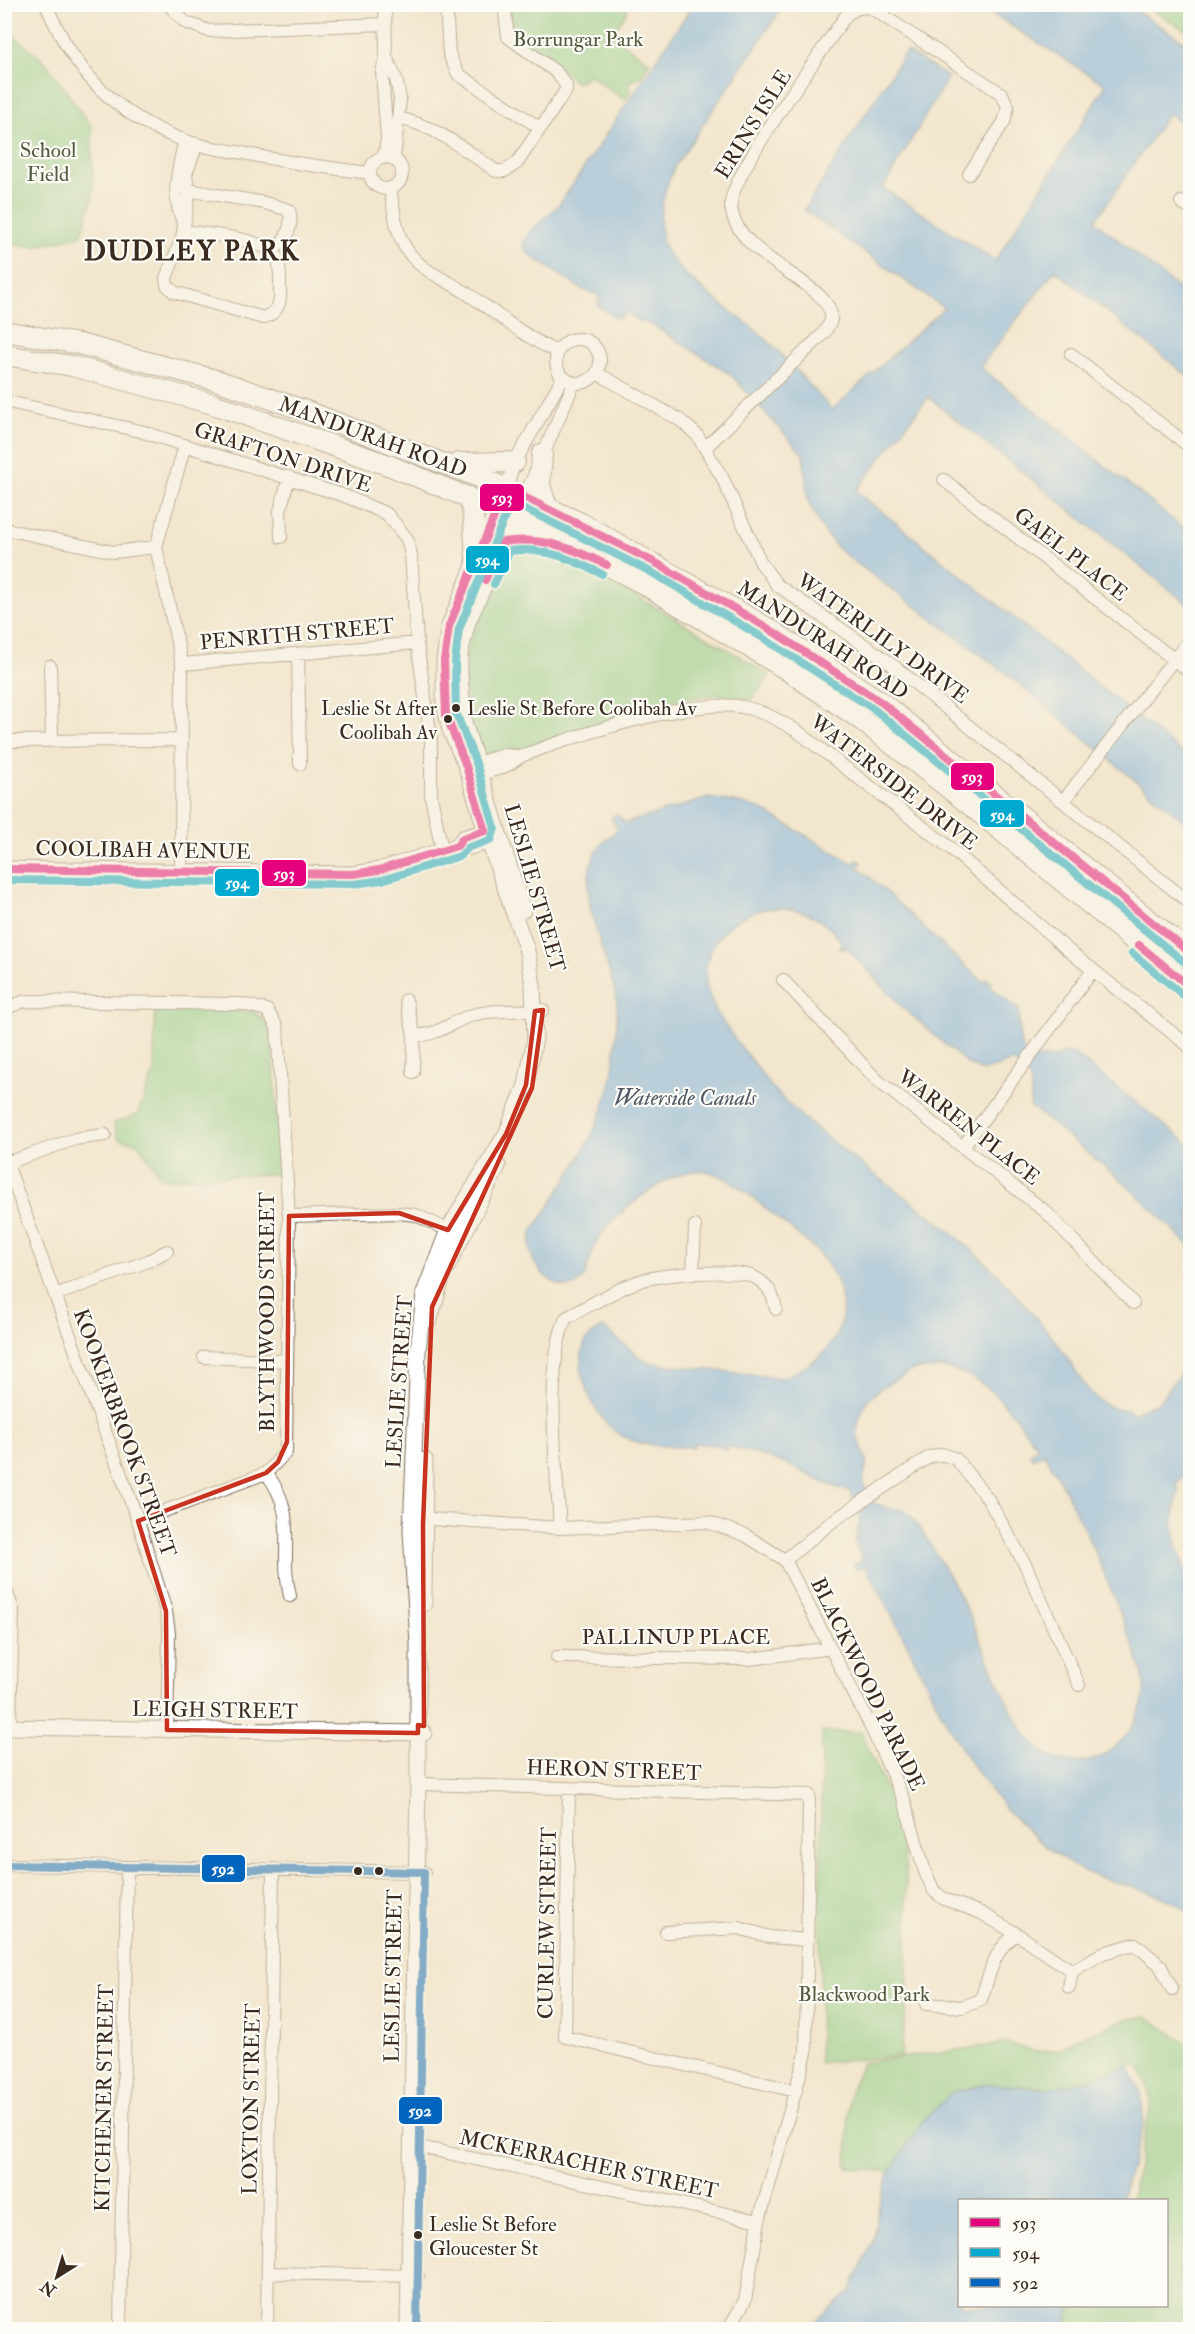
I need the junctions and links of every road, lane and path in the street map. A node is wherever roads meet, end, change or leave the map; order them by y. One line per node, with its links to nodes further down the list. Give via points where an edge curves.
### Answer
1 (46, 4): 10 (street, via 64,45 96,87 152,127)
2 (168, 4): 6 (street, via 185,22 209,31)
3 (385, 4): 6 (street)
4 (446, 4): 9 (street, via 449,54 458,74)
5 (504, 4): 9 (street, via 508,37 556,72 566,85)
6 (385, 24): 7 (street)
7 (386, 56): 8 (street, via 400,99); 11 (street, via 382,72)
8 (398, 118): 9 (street, via 439,131 496,171 505,171 518,163); 11 (street)
9 (540, 128)
10 (191, 142): 12 (street, via 290,163); 15 (street); 16 (street, via 175,192)
11 (389, 159): 12 (street, via 372,165); 14 (street, via 401,168 401,177)
12 (370, 173): 14 (street, via 377,186)
13 (969, 174): 26 (street, ERINS ISLE, via 1004,122 1008,107 1002,94 878,11 858,8 847,15 750,159 735,184 731,204 736,227 751,245 814,291 828,307 831,321 824,333)
14 (390, 189): 19 (street, via 404,246 416,262 537,343)
15 (188, 190): 16 (street); 17 (street, via 289,210 290,225 285,239)
16 (184, 227): 17 (street); 17 (street, via 167,285 174,292 262,318 271,315 281,302 279,266)
17 (272, 250)
18 (4, 332): 30 (highway, MANDURAH ROAD, via 79,344 219,381)
19 (557, 352): 22 (street, via 570,339 589,341 600,355); 23 (street, via 558,370)
20 (1071, 354): 27 (street)
21 (4, 355): 34 (highway, MANDURAH ROAD, via 72,366 213,404)
22 (597, 373): 23 (street, via 590,380); 26 (street, WATERLILY DRIVE, via 680,420)
23 (568, 380): 28 (street); 29 (street)
24 (4, 401): 25 (street, GRAFTON DRIVE)
25 (185, 445): 31 (street, GRAFTON DRIVE); 41 (street)
26 (706, 447): 55 (street, WATERLILY DRIVE, via 761,563 777,585 886,660)
27 (1191, 447)
28 (543, 454): 33 (street); 35 (highway, via 540,485)
29 (515, 462): 30 (highway); 33 (street)
30 (444, 463): 33 (highway, MANDURAH ROAD)
31 (289, 477): 38 (street, via 280,510); 44 (street, GRAFTON DRIVE, via 372,506 387,514 407,539)
32 (944, 480): 46 (street, GAEL PLACE)
33 (515, 492): 35 (highway, MANDURAH ROAD); 36 (street, LESLIE STREET)
34 (468, 497): 36 (highway, MANDURAH ROAD); 42 (highway)
35 (547, 507): 61 (highway, MANDURAH ROAD, via 746,615 881,702)
36 (506, 514): 39 (street, LESLIE STREET); 40 (highway, MANDURAH ROAD); 42 (street, LESLIE STREET)
37 (4, 529): 41 (street, via 114,552)
38 (281, 537)
39 (503, 542): 40 (highway, via 532,539); 54 (street, LESLIE STREET, via 470,615 460,654 460,692)
40 (570, 546): 64 (highway, MANDURAH ROAD, via 713,623 860,719)
41 (156, 547): 47 (street)
42 (476, 559): 54 (street, LESLIE STREET, via 449,626 444,661 445,709 450,730)
43 (1191, 639): 46 (street)
44 (417, 643): 45 (street, PENRITH STREET); 57 (street, GRAFTON DRIVE, via 430,738 431,796)
45 (298, 654): 47 (street, PENRITH STREET); 53 (street)
46 (1174, 659): 49 (street, GAEL PLACE); 55 (street)
47 (182, 664): 50 (street)
48 (50, 666): 52 (street)
49 (1191, 672)
50 (181, 740): 52 (street); 59 (street)
51 (4, 741): 52 (street)
52 (52, 741)
53 (300, 764)
54 (474, 770): 56 (street, LESLIE STREET); 62 (street, WATERSIDE DRIVE, via 504,755 521,756 686,709 742,707 774,717 949,847)
55 (1064, 800): 60 (street, WATERLILY DRIVE)
56 (493, 835): 57 (street, COOLIBAH AVENUE, via 463,838); 67 (street, LESLIE STREET, via 527,951)
57 (449, 848): 59 (street, COOLIBAH AVENUE, via 353,874)
58 (4, 869): 59 (street, COOLIBAH AVENUE)
59 (181, 871)
60 (1191, 903)
61 (1191, 953)
62 (1093, 970): 69 (street, WATERSIDE DRIVE); 72 (street)
63 (783, 980): 72 (street, WARREN PLACE, via 878,1080)
64 (1191, 987)
65 (406, 1000): 68 (street)
66 (4, 1009): 74 (street, BLYTHWOOD STREET, via 25,1001 242,1004 267,1010 280,1038)
67 (539, 1011): 68 (street, via 468,1016 438,1032); 76 (street, LESLIE STREET, via 526,1085 506,1134)
68 (414, 1035): 70 (street)
69 (1191, 1047)
70 (413, 1072)
71 (105, 1135): 73 (street, via 75,1139)
72 (963, 1147): 80 (street, WARREN PLACE, via 1046,1212)
73 (6, 1160): 79 (street, KOOKERBROOK STREET)
74 (289, 1216): 76 (street, via 399,1212 416,1215); 83 (street, BLYTHWOOD STREET)
75 (695, 1226): 78 (street)
76 (455, 1233): 86 (street, LESLIE STREET, via 424,1293 418,1352)
77 (167, 1251): 79 (street)
78 (693, 1274): 81 (street, via 750,1276 769,1288); 87 (street, via 637,1282 566,1318 557,1348 554,1419)
79 (55, 1295): 85 (street, KOOKERBROOK STREET)
80 (1133, 1303)
81 (776, 1309)
82 (204, 1357): 83 (street)
83 (287, 1361): 84 (street, BLYTHWOOD STREET, via 286,1452)
84 (266, 1473): 85 (street, BLYTHWOOD STREET); 90 (street, via 280,1490 286,1511 285,1574)
85 (138, 1521): 95 (street, KOOKERBROOK STREET, via 166,1611)
86 (418, 1521): 87 (street, BLACKWOOD PARADE); 96 (street, LESLIE STREET)
87 (560, 1528): 88 (street, BLACKWOOD PARADE, via 707,1522 745,1534)
88 (785, 1560): 91 (street, BLACKWOOD PARADE); 93 (street, via 833,1521 929,1457 942,1454 956,1459 988,1499 1026,1566)
89 (4, 1586): 94 (street, via 13,1609)
90 (290, 1596)
91 (831, 1648): 92 (street, PALLINUP PLACE, via 751,1659); 104 (street, BLACKWOOD PARADE, via 904,1800 934,1891)
92 (557, 1657)
93 (1079, 1685)
94 (8, 1722): 95 (street, LEIGH STREET)
95 (168, 1725): 96 (street, LEIGH STREET)
96 (421, 1729): 97 (street, LESLIE STREET)
97 (422, 1784): 98 (street, HERON STREET); 102 (street, LESLIE STREET)
98 (568, 1788): 105 (street, HERON STREET, via 808,1794); 110 (street, CURLEW STREET, via 564,2037)
99 (4, 1865): 100 (street)
100 (128, 1866): 101 (street); 115 (street, KITCHENER STREET)
101 (273, 1869): 102 (street); 113 (street, LOXTON STREET)
102 (420, 1872): 111 (street, LESLIE STREET)
103 (666, 1932): 105 (street, via 739,1928 770,1937)
104 (1017, 1934): 106 (street, BLACKWOOD PARADE); 109 (street, via 1005,1941 995,1955 981,2000 962,2007)
105 (806, 1940): 110 (street, via 806,2053)
106 (1072, 1971): 107 (street); 108 (street, via 1103,1953 1135,1944 1160,1965)
107 (1069, 1987)
108 (1172, 1989)
109 (926, 2004)
110 (796, 2091): 112 (street)
111 (415, 2145): 112 (street, MCKERRACHER STREET); 114 (street, LESLIE STREET)
112 (759, 2221): 119 (street, via 745,2300)
113 (268, 2273): 114 (street); 116 (street, LOXTON STREET)
114 (414, 2276): 117 (street, LESLIE STREET); 118 (street, LESLIE STREET)
115 (120, 2330)
116 (267, 2330)
117 (408, 2330)
118 (417, 2330)
119 (728, 2330)

